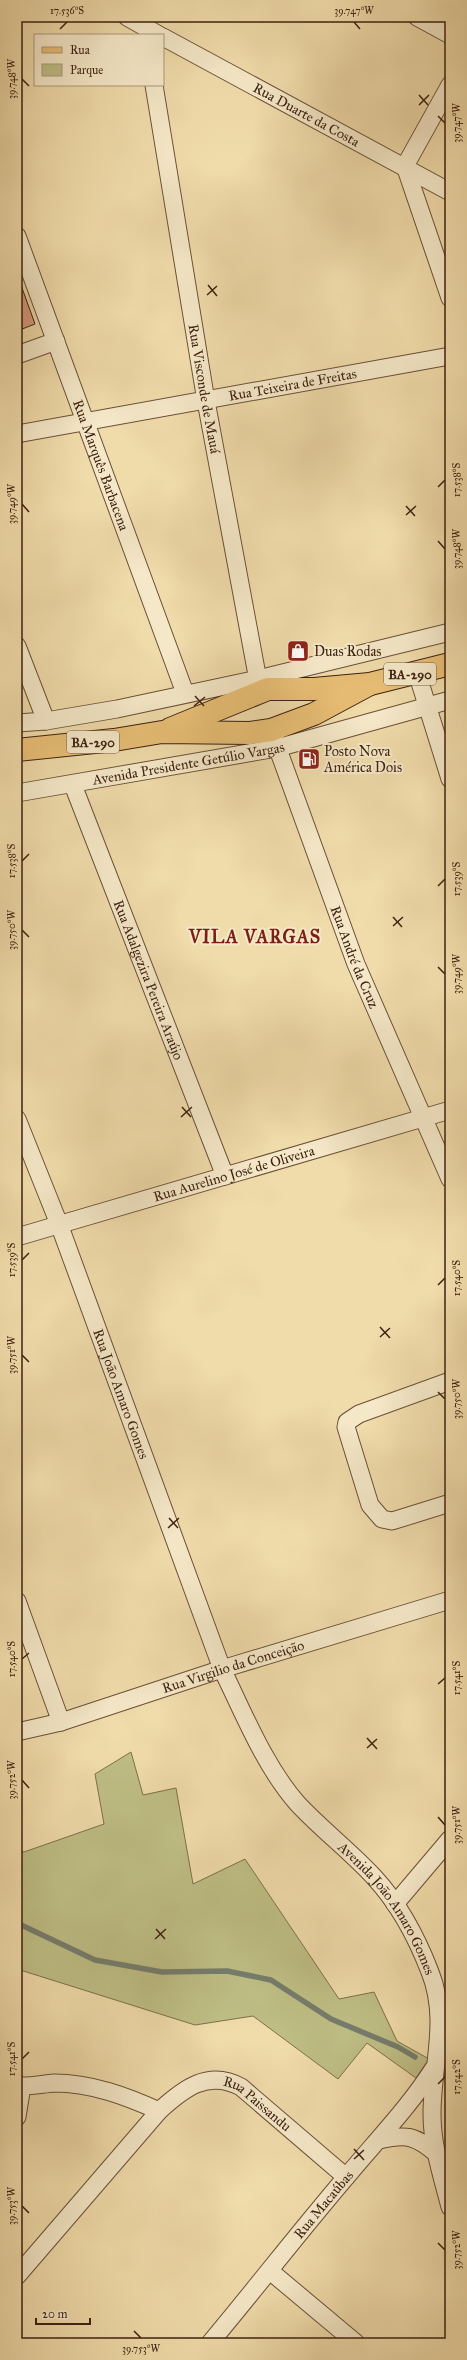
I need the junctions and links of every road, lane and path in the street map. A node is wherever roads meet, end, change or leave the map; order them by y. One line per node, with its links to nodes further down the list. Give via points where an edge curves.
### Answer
1 (127, 17): 3 (street)
2 (417, 17): 4 (street)
3 (148, 29)
4 (450, 35)
5 (164, 38): 8 (street, Rua Duarte da Costa)
6 (450, 85): 8 (street)
7 (154, 86): 15 (street, Rua Visconde de Mauá)
8 (405, 166): 9 (street, Rua Duarte da Costa); 11 (street)
9 (450, 192)
10 (17, 236): 12 (street, Rua Marquês Barbacena)
11 (450, 298)
12 (56, 341): 13 (street); 16 (street, Rua Marquês Barbacena)
13 (17, 355)
14 (450, 356): 15 (street, Rua Teixeira de Freitas)
15 (206, 401): 16 (street, Rua Teixeira de Freitas); 23 (street, Rua Visconde de Mauá)
16 (86, 422): 17 (street, Rua Teixeira de Freitas); 25 (street, Rua Marquês Barbacena)
17 (17, 434)
18 (450, 632): 23 (street, Avenida Presidente Getúlio Vargas)
19 (17, 646): 29 (street)
20 (450, 664): 21 (main road, Avenida Presidente Getúlio Vargas / BA-290)
21 (417, 673): 22 (main road, Avenida Presidente Getúlio Vargas / BA-290); 28 (street)
22 (370, 684): 24 (main road, Avenida Presidente Getúlio Vargas / BA-290, via 314,689); 30 (main road, Avenida Presidente Getúlio Vargas / BA-290)
23 (259, 685): 24 (main road, Avenida Presidente Getúlio Vargas / BA-290); 25 (street, Avenida Presidente Getúlio Vargas); 26 (main road, Avenida Presidente Getúlio Vargas / BA-290)
24 (283, 688): 30 (main road, via 293,704)
25 (185, 693): 29 (street, Avenida Presidente Getúlio Vargas, via 117,709)
26 (239, 700): 32 (main road, Avenida Presidente Getúlio Vargas / BA-290); 33 (main road, via 235,715)
27 (450, 700): 28 (street, Avenida Presidente Getúlio Vargas)
28 (427, 706): 34 (street, Avenida Presidente Getúlio Vargas); 36 (street)
29 (46, 721): 31 (street, Avenida Presidente Getúlio Vargas)
30 (294, 722): 34 (main road, Avenida Presidente Getúlio Vargas / BA-290)
31 (17, 723)
32 (162, 732): 33 (main road, Avenida Presidente Getúlio Vargas / BA-290); 35 (main road, Avenida Presidente Getúlio Vargas / BA-290)
33 (243, 733): 34 (main road, Avenida Presidente Getúlio Vargas / BA-290)
34 (274, 739): 37 (street, Avenida Presidente Getúlio Vargas); 40 (street, Rua André da Cruz, via 356,964)
35 (20, 751)
36 (450, 779)
37 (73, 785): 38 (street, Avenida Presidente Getúlio Vargas); 42 (street, Rua Adalgezira Pereira Araújo)
38 (17, 793)
39 (450, 1110): 40 (street, Rua Aurelino José de Oliveira)
40 (423, 1117): 42 (street, Rua Aurelino José de Oliveira); 43 (street, Rua André da Cruz)
41 (17, 1119): 44 (street, Rua João Amaro Gomes)
42 (225, 1176): 44 (street, Rua Aurelino José de Oliveira)
43 (450, 1179)
44 (60, 1224): 45 (street, Rua Aurelino José de Oliveira); 50 (street, Rua João Amaro Gomes)
45 (17, 1237)
46 (450, 1381): 47 (street, via 359,1414 347,1422 346,1427 370,1505 382,1519 392,1521)
47 (450, 1503)
48 (450, 1600): 50 (street, Rua Virgilio da Conceição)
49 (17, 1601): 51 (street)
50 (222, 1669): 51 (street, Rua Virgilio da Conceição); 54 (street, Avenida João Amaro Gomes, via 253,1732 283,1784 297,1802 375,1878)
51 (61, 1722): 52 (street, Rua Virgilio da Conceição)
52 (17, 1732)
53 (450, 1839): 54 (street)
54 (395, 1904): 56 (street, Avenida João Amaro Gomes, via 431,1973 438,2002 440,2030)
55 (450, 2047): 56 (street, Rua Macaúbas)
56 (437, 2064): 60 (street, Rua Macaúbas, via 415,2098); 61 (street, Avenida João Amaro Gomes, via 432,2114)
57 (20, 2086): 58 (street, via 54,2083 88,2086 134,2100); 59 (street)
58 (159, 2111): 62 (street, Rua Paissandu, via 176,2095 198,2082 233,2082); 65 (street, Rua Paissandu)
59 (17, 2117)
60 (379, 2140): 61 (street, via 397,2136 411,2137 423,2142); 62 (street, Rua Macaúbas)
61 (436, 2154): 63 (street, Avenida João Amaro Gomes)
62 (346, 2177): 64 (street, Rua Macaúbas)
63 (450, 2207)
64 (270, 2271): 66 (street); 67 (street, Rua Macaúbas)
65 (17, 2276)
66 (335, 2335): 68 (street)
67 (210, 2343)
68 (356, 2343)

